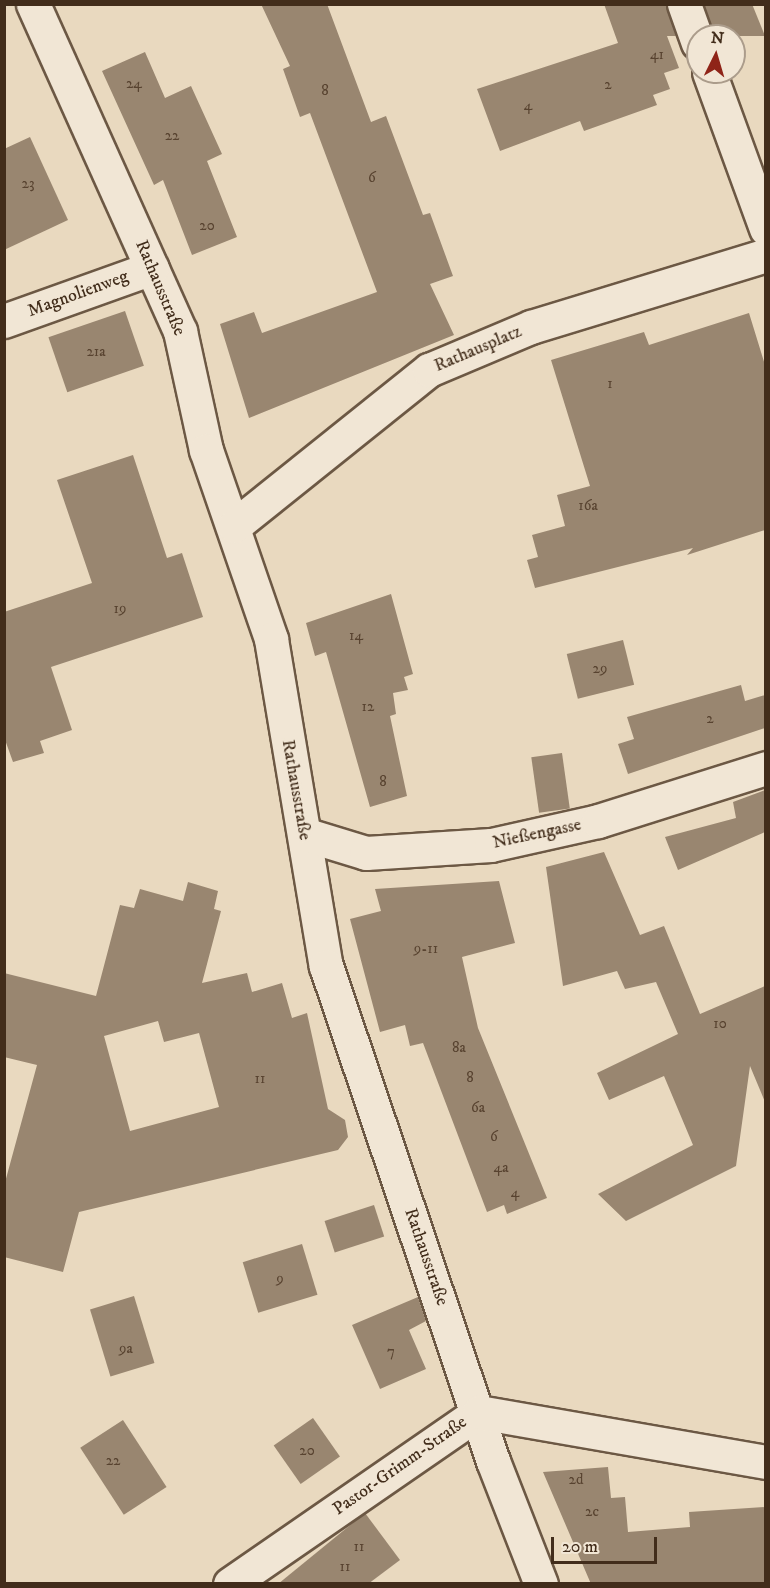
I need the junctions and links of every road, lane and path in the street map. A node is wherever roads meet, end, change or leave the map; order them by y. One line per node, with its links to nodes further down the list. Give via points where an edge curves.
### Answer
1 (33, 4): 7 (street, Rathausstraße)
2 (684, 4): 3 (street)
3 (691, 24)
4 (712, 84): 5 (street)
5 (765, 229)
6 (765, 255): 9 (street, Rathausplatz, via 531,327 429,370)
7 (152, 268): 8 (street, Magnolienweg); 9 (street, Rathausstraße, via 180,331 206,450)
8 (4, 321)
9 (234, 526): 11 (street, Rathausstraße, via 271,639)
10 (765, 768): 11 (street, Nießengasse, via 598,821 491,845 366,853)
11 (304, 834): 12 (street, Rathausstraße, via 326,966)
12 (479, 1412): 13 (street, Pastor-Grimm-Straße); 14 (street, Pastor-Grimm-Straße); 15 (street, Rathausstraße)
13 (765, 1462)
14 (230, 1584)
15 (541, 1584)

